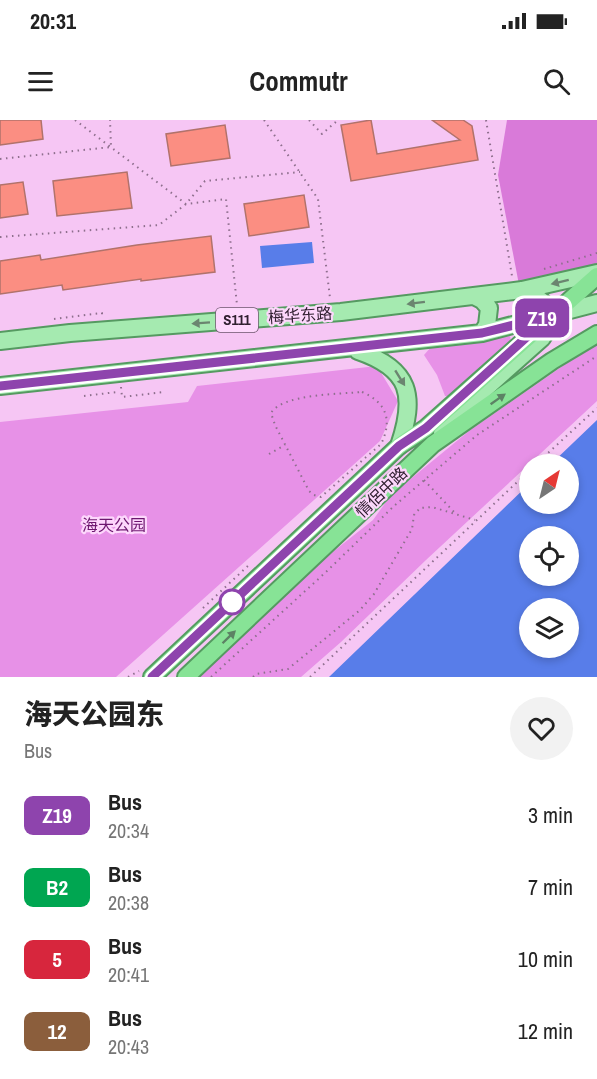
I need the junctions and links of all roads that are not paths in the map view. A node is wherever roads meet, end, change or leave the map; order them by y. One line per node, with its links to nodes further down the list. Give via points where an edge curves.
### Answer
1 (597, 274): 2 (main road, 梅华东路 / S111, one-way to 2); 5 (highway, 情侶中路)
2 (518, 291): 3 (main road, 梅华东路 / S111); 5 (main road, via 541,300)
3 (474, 296): 6 (main road, via 489,308 490,317); 8 (main road, 梅华东路 / S111, one-way to 8, via 332,313)
4 (597, 303): 5 (main road)
5 (550, 316): 6 (main road); 11 (main road, via 542,338 468,405); 12 (highway, 情侶中路, via 426,428)
6 (482, 333): 9 (main road)
7 (597, 334): 11 (highway, 情侶中路, one-way to 7)
8 (0, 341)
9 (351, 348): 10 (main road); 12 (main road, one-way to 12, via 389,364 404,383 408,410)
10 (0, 386)
11 (433, 444): 14 (highway, 情侶中路, one-way to 11)
12 (399, 446): 13 (highway, 情侶中路)
13 (152, 677)
14 (186, 677)

